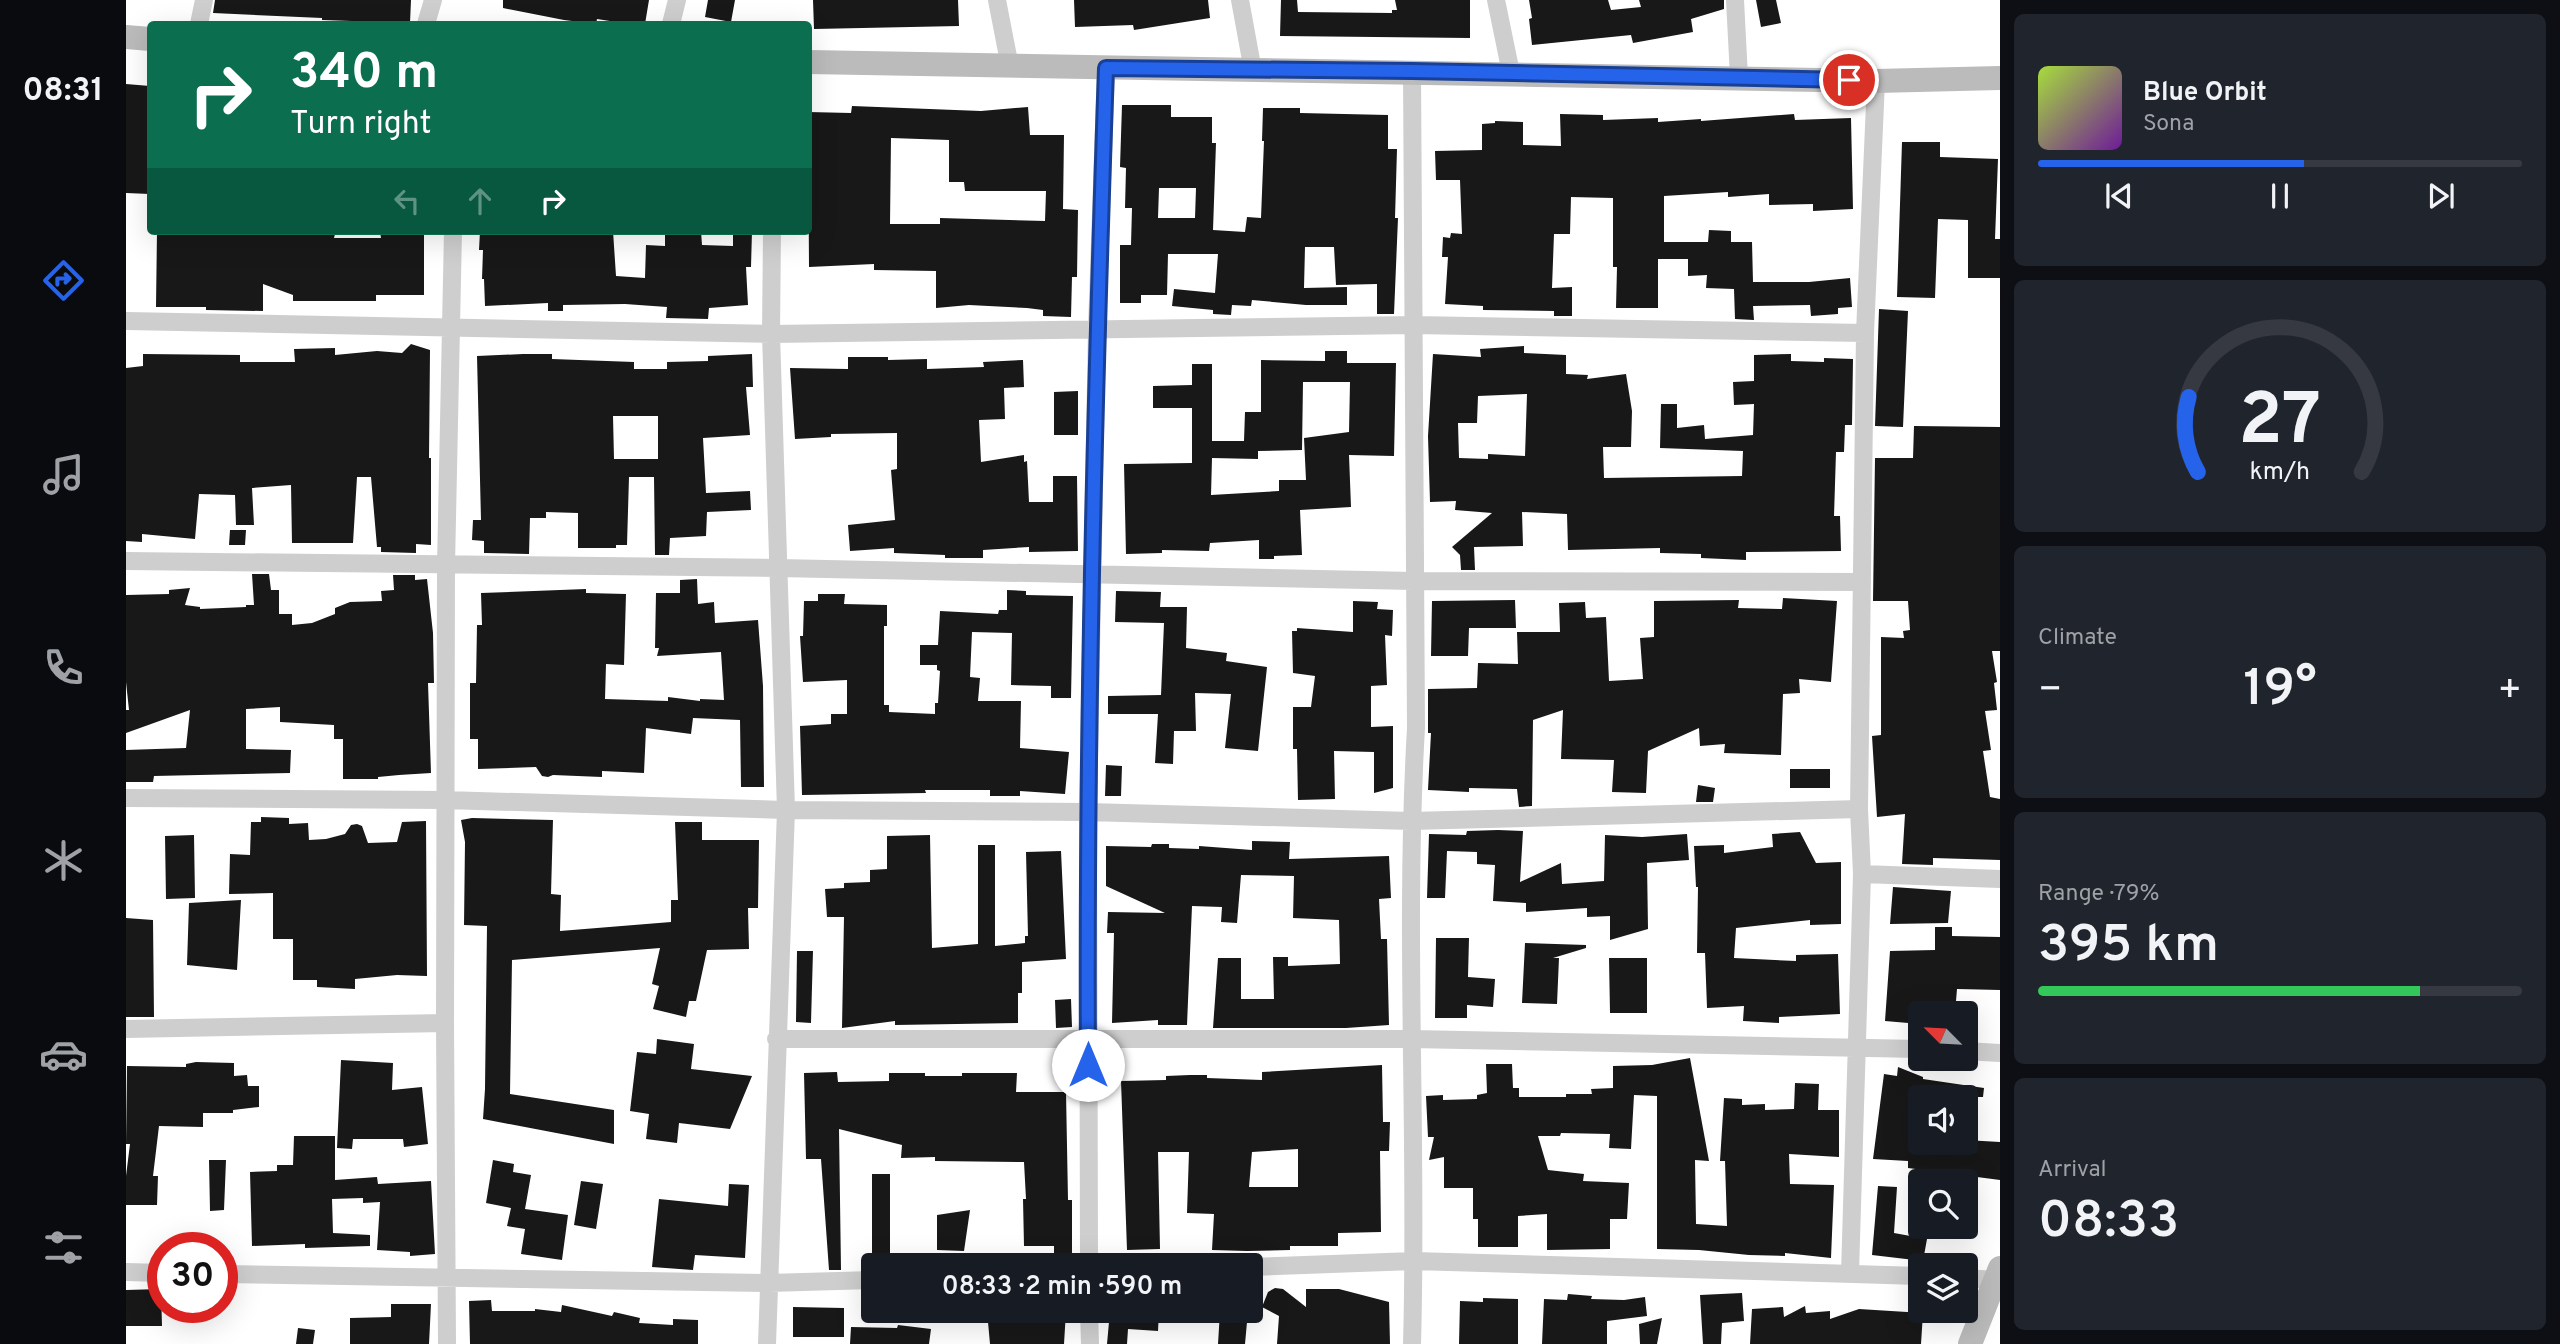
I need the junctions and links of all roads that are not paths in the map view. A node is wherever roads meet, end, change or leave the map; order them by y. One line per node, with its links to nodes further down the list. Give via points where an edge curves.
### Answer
1 (204, 0): 8 (street)
2 (433, 0): 9 (street)
3 (677, 0): 10 (street)
4 (997, 0): 14 (street)
5 (1240, 0): 16 (street)
6 (1496, 0): 18 (street)
7 (1735, 0): 19 (street)
8 (200, 21)
9 (427, 21)
10 (672, 21)
11 (126, 37): 12 (street)
12 (147, 38)
13 (812, 62): 14 (street)
14 (1010, 67): 15 (street)
15 (1106, 68): 16 (street); 27 (street)
16 (1253, 71): 17 (street)
17 (1412, 71): 18 (street); 25 (street)
18 (1511, 73): 19 (street)
19 (1740, 77): 21 (street)
20 (2000, 78): 21 (street)
21 (1876, 81): 28 (street)
22 (453, 235): 26 (street)
23 (772, 235): 29 (street)
24 (126, 321): 26 (street)
25 (1414, 325): 27 (street); 28 (street); 34 (street)
26 (453, 326): 29 (street); 31 (street)
27 (1097, 328): 29 (street); 33 (street)
28 (1865, 333): 35 (street)
29 (771, 334): 32 (street)
30 (126, 561): 31 (street)
31 (446, 566): 32 (street); 37 (street)
32 (778, 568): 33 (street); 39 (street)
33 (1093, 576): 34 (street); 40 (street)
34 (1414, 581): 35 (street); 41 (street, via 1416,728)
35 (1862, 582): 38 (street)
36 (126, 798): 37 (street)
37 (445, 800): 39 (street); 44 (street)
38 (1859, 809): 41 (street); 42 (street)
39 (786, 810): 40 (street); 46 (street)
40 (1088, 812): 41 (street); 48 (street)
41 (1411, 821): 47 (street)
42 (1862, 874): 43 (street); 49 (street)
43 (2000, 879)
44 (444, 1023): 45 (street); 63 (street)
45 (126, 1030)
46 (776, 1039): 48 (street); 65 (street)
47 (1411, 1039): 48 (street); 49 (street); 54 (street)
48 (1088, 1040): 53 (street)
49 (1857, 1046): 50 (street); 58 (street)
50 (1908, 1048)
51 (1978, 1052): 52 (street)
52 (2000, 1053)
53 (1089, 1253)
54 (1415, 1261): 55 (street); 58 (street); 70 (street)
55 (1263, 1267)
56 (126, 1272): 57 (street)
57 (147, 1273)
58 (1850, 1273): 61 (street)
59 (238, 1274): 63 (street)
60 (1998, 1274): 62 (street); 71 (street)
61 (1908, 1275)
62 (1978, 1276)
63 (448, 1279): 65 (street); 67 (street)
64 (861, 1280): 65 (street)
65 (768, 1283): 68 (street)
66 (1089, 1323): 69 (street)
67 (447, 1344)
68 (767, 1344)
69 (1090, 1344)
70 (1412, 1344)
71 (1970, 1344)

